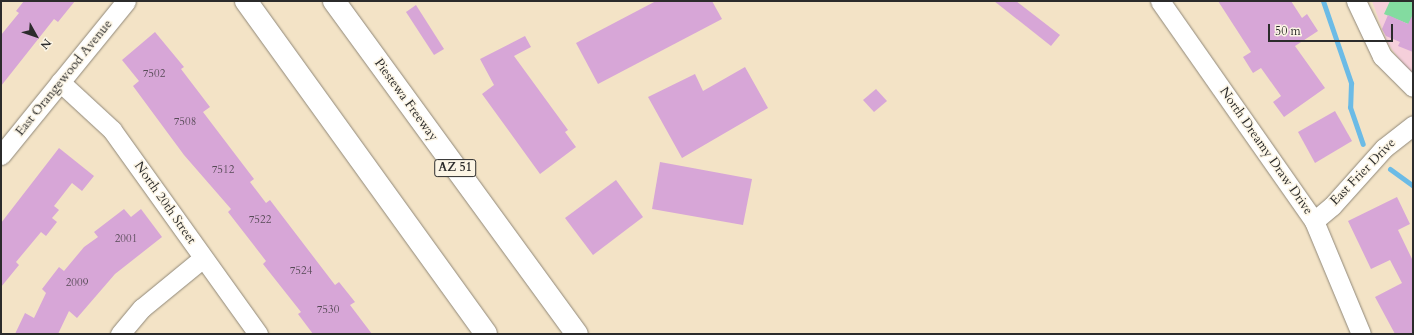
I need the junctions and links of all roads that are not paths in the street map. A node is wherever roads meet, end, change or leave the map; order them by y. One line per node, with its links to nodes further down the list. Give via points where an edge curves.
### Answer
1 (126, 1): 6 (street, East Orangewood Avenue)
2 (246, 1): 14 (highway)
3 (334, 1): 15 (highway, Piestewa Freeway / AZ 51)
4 (1160, 1): 10 (street, North Dreamy Draw Drive)
5 (1356, 1): 7 (street, via 1382,56)
6 (60, 82): 9 (street, East Orangewood Avenue); 11 (street, North 20th Street, via 112,130)
7 (1413, 87)
8 (1413, 125): 10 (street, East Frier Drive, via 1384,148 1332,206)
9 (1, 155)
10 (1314, 221): 16 (street, North Dreamy Draw Drive)
11 (203, 258): 12 (street, via 142,308); 13 (street, North 20th Street)
12 (120, 334)
13 (258, 334)
14 (486, 334)
15 (577, 334)
16 (1361, 334)

